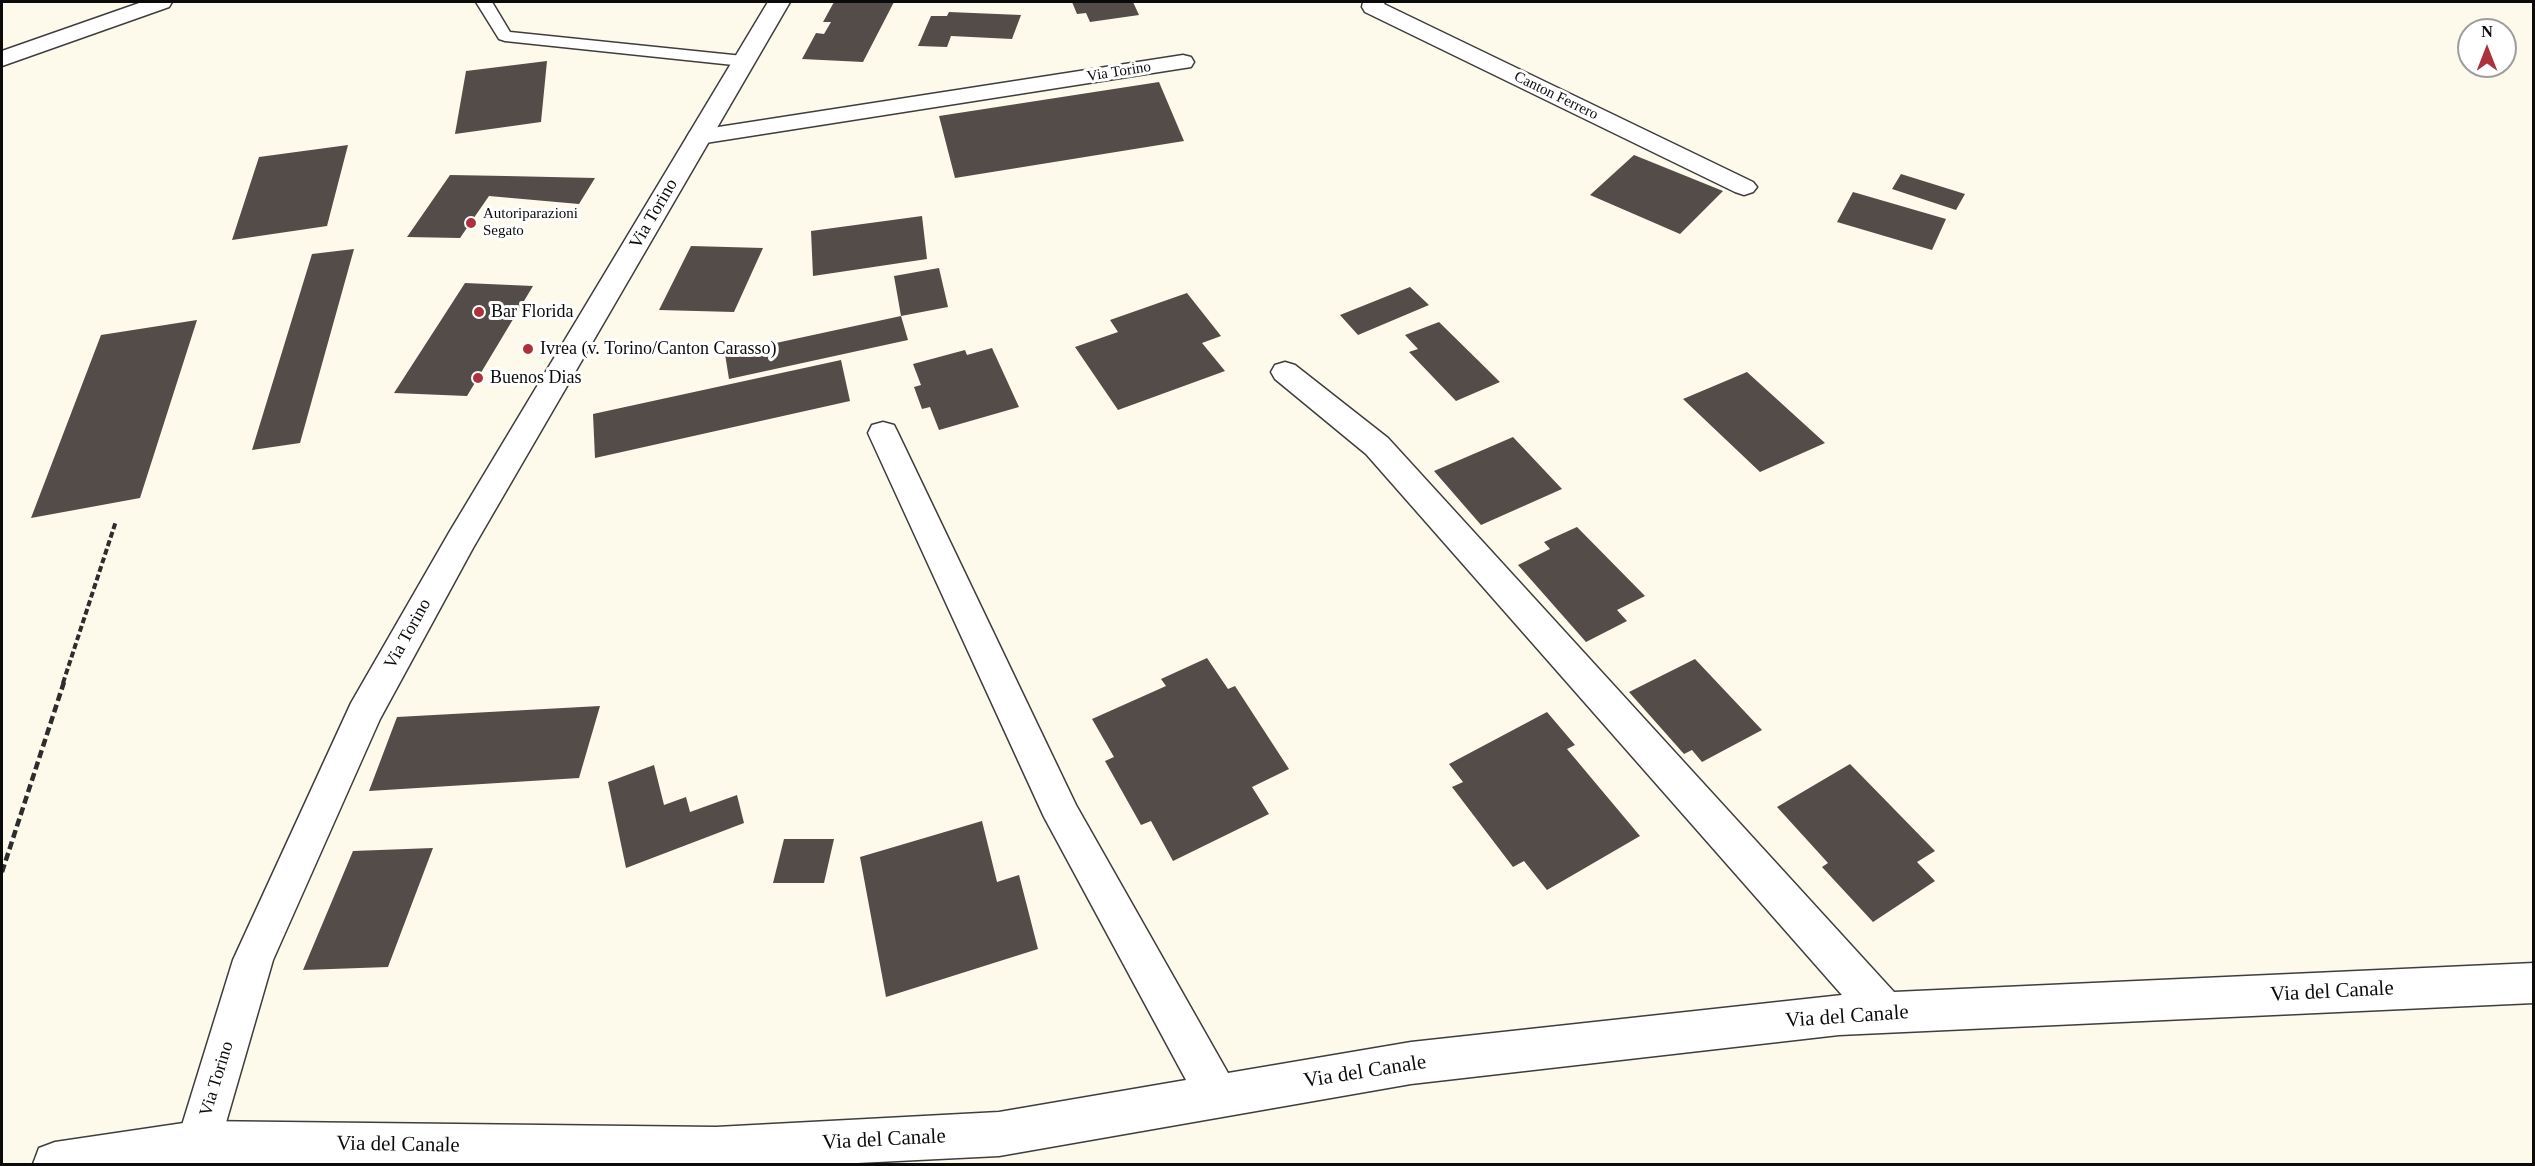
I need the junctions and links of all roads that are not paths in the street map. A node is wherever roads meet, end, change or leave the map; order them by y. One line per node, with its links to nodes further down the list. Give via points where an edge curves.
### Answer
1 (161, 2): 5 (street)
2 (484, 2): 6 (lane, via 505,36)
3 (779, 2): 6 (street, Via Torino)
4 (1374, 2): 9 (street, Canton Ferrero, via 1373,7)
5 (2, 59)
6 (743, 61): 8 (street, Via Torino)
7 (1183, 63): 8 (street, Via Torino)
8 (699, 137): 15 (street, Via Torino, via 461,540 364,714 253,960)
9 (1744, 187)
10 (1285, 372): 13 (street, via 1377,446)
11 (883, 433): 14 (street, via 1063,818)
12 (2534, 983): 13 (street, Via del Canale)
13 (1885, 1013): 14 (street, Via del Canale, via 1411,1063)
14 (1218, 1097): 15 (street, Via del Canale, via 999,1134 716,1149)
15 (194, 1154): 16 (street, Via del Canale)
16 (55, 1164)

